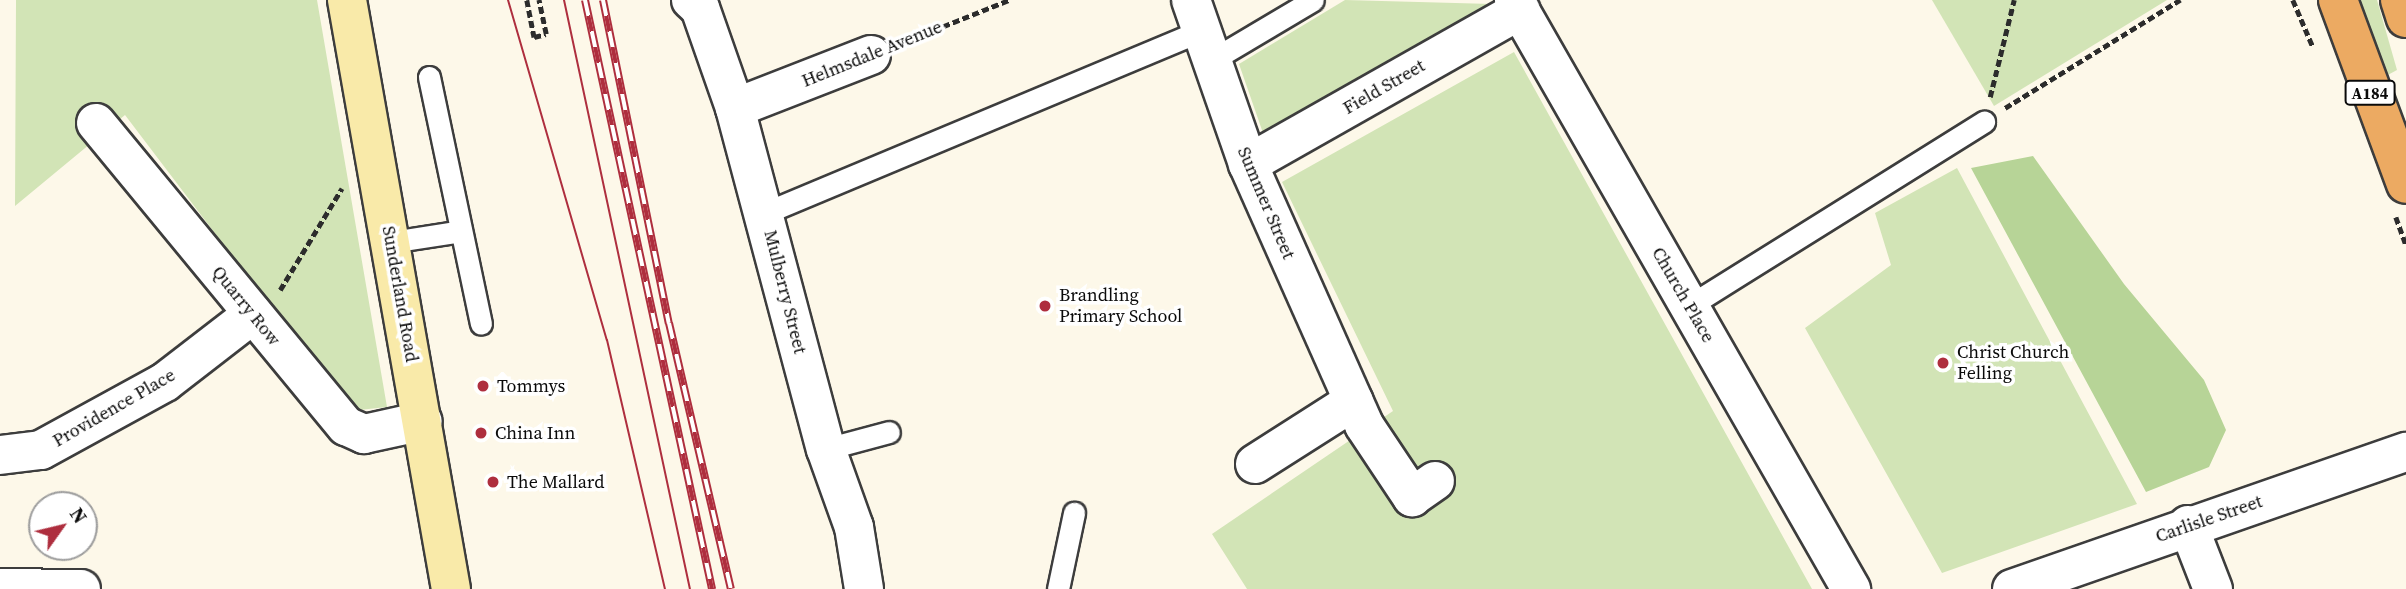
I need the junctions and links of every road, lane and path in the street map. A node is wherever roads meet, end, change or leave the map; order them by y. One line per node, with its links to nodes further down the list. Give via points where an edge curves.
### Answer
1 (347, 0): 24 (main road, Sunderland Road)
2 (527, 0): 3 (path, via 534,37 546,34)
3 (539, 0)
4 (1009, 0): 14 (path, Helmsdale Avenue)
5 (1313, 0): 13 (lane)
6 (2014, 0): 17 (path)
7 (2180, 0): 17 (path)
8 (2338, 0): 20 (highway, A184)
9 (2400, 0): 12 (highway)
10 (703, 3): 16 (street, Mulberry Street)
11 (1517, 5): 19 (street, Field Street); 26 (street, Church Place)
12 (2406, 18)
13 (1202, 30): 19 (street, Summer Street); 22 (lane)
14 (871, 55): 16 (street, Helmsdale Avenue)
15 (429, 77): 23 (lane)
16 (735, 108): 22 (street, Mulberry Street)
17 (1984, 122): 26 (lane)
18 (96, 123): 25 (street, Quarry Row)
19 (1248, 164): 28 (street, Summer Street)
20 (2406, 184)
21 (339, 190): 25 (path)
22 (765, 213): 31 (street, Mulberry Street)
23 (461, 230): 24 (lane); 27 (lane)
24 (391, 242): 29 (main road, Sunderland Road)
25 (266, 303): 29 (street, Quarry Row, via 346,426 364,434); 33 (street, Providence Place, via 165,382 41,450)
26 (1689, 306): 43 (street, Church Place)
27 (481, 324)
28 (1354, 401): 34 (street); 35 (street, Summer Street, via 1364,425 1412,497)
29 (423, 421): 40 (main road, Sunderland Road)
30 (889, 432): 31 (lane)
31 (826, 449): 41 (street, Mulberry Street, via 854,527)
32 (2406, 452): 37 (street, Carlisle Street)
33 (0, 455)
34 (1255, 464)
35 (1435, 481)
36 (1074, 513): 42 (lane)
37 (2188, 525): 44 (street, Carlisle Street); 45 (street)
38 (0, 588): 39 (street)
39 (81, 589)
40 (451, 589)
41 (864, 589)
42 (1058, 589)
43 (1851, 589)
44 (2012, 589)
45 (2213, 589)

